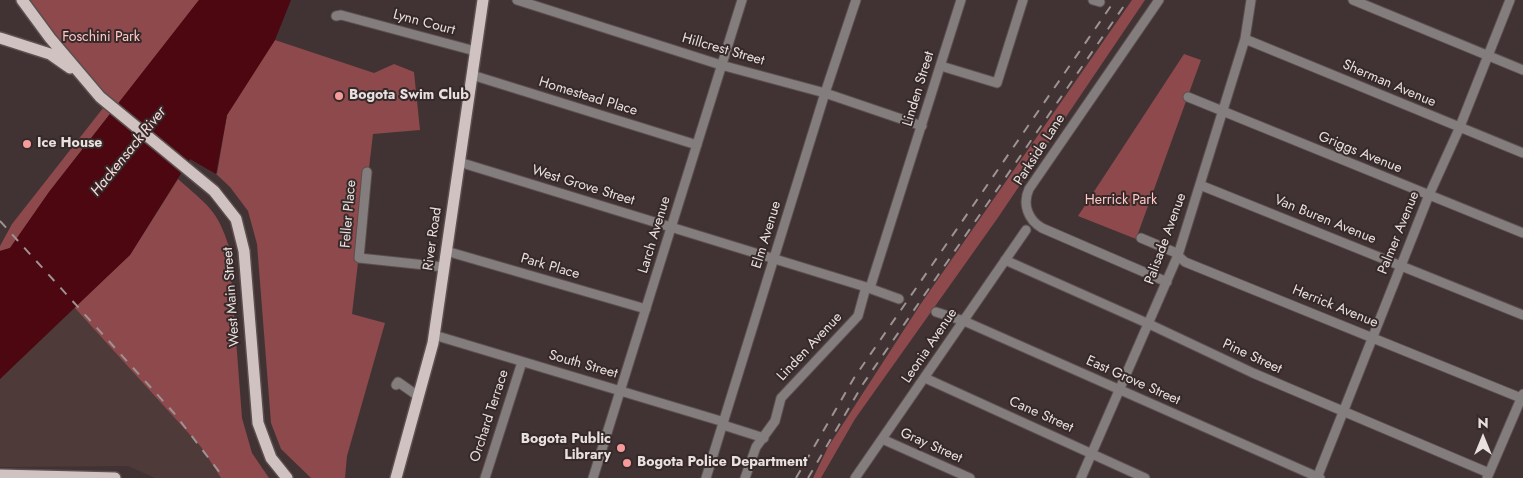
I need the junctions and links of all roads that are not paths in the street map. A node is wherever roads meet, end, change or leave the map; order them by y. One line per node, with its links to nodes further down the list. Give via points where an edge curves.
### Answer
1 (22, 0): 14 (main road)
2 (483, 0): 17 (main road, River Road)
3 (517, 0): 19 (street, Hillcrest Street)
4 (742, 0): 19 (street, Larch Avenue)
5 (856, 0): 24 (street, Elm Avenue)
6 (961, 0): 20 (street, Linden Street)
7 (1023, 0): 20 (street, via 997,82)
8 (1159, 0): 46 (street, Parkside Lane, via 1029,189 1026,204 1032,220 1042,228)
9 (1251, 0): 15 (street, Palisade Avenue)
10 (1353, 0): 18 (street)
11 (1510, 0): 18 (street, Palmer Avenue)
12 (336, 16): 17 (street, Lynn Court, via 341,14)
13 (0, 38): 16 (main road)
14 (50, 38): 16 (street, via 50,50); 23 (main road)
15 (1245, 39): 26 (street, Palisade Avenue); 28 (street, Sherman Avenue)
16 (31, 48): 23 (main road, via 50,54)
17 (476, 51): 22 (main road, River Road)
18 (1488, 56): 21 (street); 28 (street, Palmer Avenue)
19 (721, 65): 24 (street, Hillcrest Street); 29 (street, Larch Avenue)
20 (941, 66): 27 (street, Linden Street)
21 (1523, 70)
22 (472, 76): 29 (street, Homestead Place); 31 (main road, River Road)
23 (86, 80): 71 (main road, West Main Street, via 104,100 222,199 240,228 258,423 271,458)
24 (825, 93): 27 (street, Hillcrest Street); 42 (street, Elm Avenue)
25 (1188, 97): 26 (street, Griggs Avenue)
26 (1222, 112): 33 (street, Palisade Avenue); 35 (street, Griggs Avenue)
27 (922, 126): 34 (street, Linden Street)
28 (1459, 129): 30 (street, Sherman Avenue); 35 (street, Palmer Avenue)
29 (697, 144): 36 (street, Larch Avenue)
30 (1523, 154)
31 (459, 162): 36 (street, West Grove Street); 40 (main road, River Road)
32 (367, 172): 45 (street, Feller Place, via 359,258)
33 (1200, 185): 41 (street, Palisade Avenue); 44 (street, Van Buren Avenue)
34 (904, 186): 47 (street, Linden Avenue)
35 (1428, 195): 38 (street, Griggs Avenue); 44 (street, Palmer Avenue)
36 (672, 227): 42 (street, West Grove Street); 49 (street, Larch Avenue)
37 (1026, 230): 43 (street, Leonia Avenue)
38 (1523, 233)
39 (1141, 238): 41 (street, Herrick Avenue)
40 (446, 251): 45 (main road, River Road); 49 (street, Park Place)
41 (1178, 256): 46 (street, Palisade Avenue); 55 (street, Herrick Avenue, via 1185,262)
42 (775, 259): 47 (street, West Grove Street); 64 (street, Elm Avenue)
43 (1005, 260): 52 (street, Leonia Avenue); 53 (street, Pine Street)
44 (1400, 266): 51 (street, Van Buren Avenue); 55 (street, Palmer Avenue)
45 (444, 267): 54 (main road, River Road)
46 (1166, 282): 53 (street, Palisade Avenue)
47 (868, 288): 48 (street, West Grove Street); 65 (street, Linden Avenue, via 858,316 781,398 775,422)
48 (899, 299)
49 (646, 309): 59 (street, Larch Avenue)
50 (936, 312): 52 (street, East Grove Street)
51 (1523, 315)
52 (964, 321): 57 (street, Leonia Avenue); 60 (street, East Grove Street)
53 (1149, 324): 60 (street, Palisade Avenue); 63 (street, Pine Street)
54 (434, 335): 56 (street, South Street); 61 (main road, River Road)
55 (1373, 337): 62 (street, Herrick Avenue); 63 (street, Palmer Avenue)
56 (522, 362): 59 (street, South Street); 73 (street, Orchard Terrace)
57 (925, 378): 66 (street, Leonia Avenue); 67 (street, Cane Street)
58 (396, 384): 61 (street, via 398,382)
59 (620, 390): 64 (street, South Street); 74 (street, Larch Avenue)
60 (1120, 390): 67 (street, Palisade Avenue); 81 (street, East Grove Street)
61 (418, 396): 72 (main road, River Road)
62 (1521, 402): 69 (street)
63 (1344, 412): 69 (street, Pine Street); 81 (street, Palmer Avenue)
64 (724, 424): 65 (street, South Street); 75 (street, Elm Avenue)
65 (764, 438): 76 (street, Linden Avenue, via 756,447)
66 (882, 439): 77 (street, Leonia Avenue); 78 (street, Gray Street)
67 (1091, 453): 79 (street, Palisade Avenue); 80 (street, Cane Street)
68 (0, 475): 70 (main road)
69 (1488, 475)
70 (115, 478)
71 (287, 478)
72 (396, 478)
73 (485, 478)
74 (593, 478)
75 (706, 478)
76 (745, 478)
77 (856, 478)
78 (970, 478)
79 (1081, 478)
80 (1145, 478)
81 (1318, 478)

